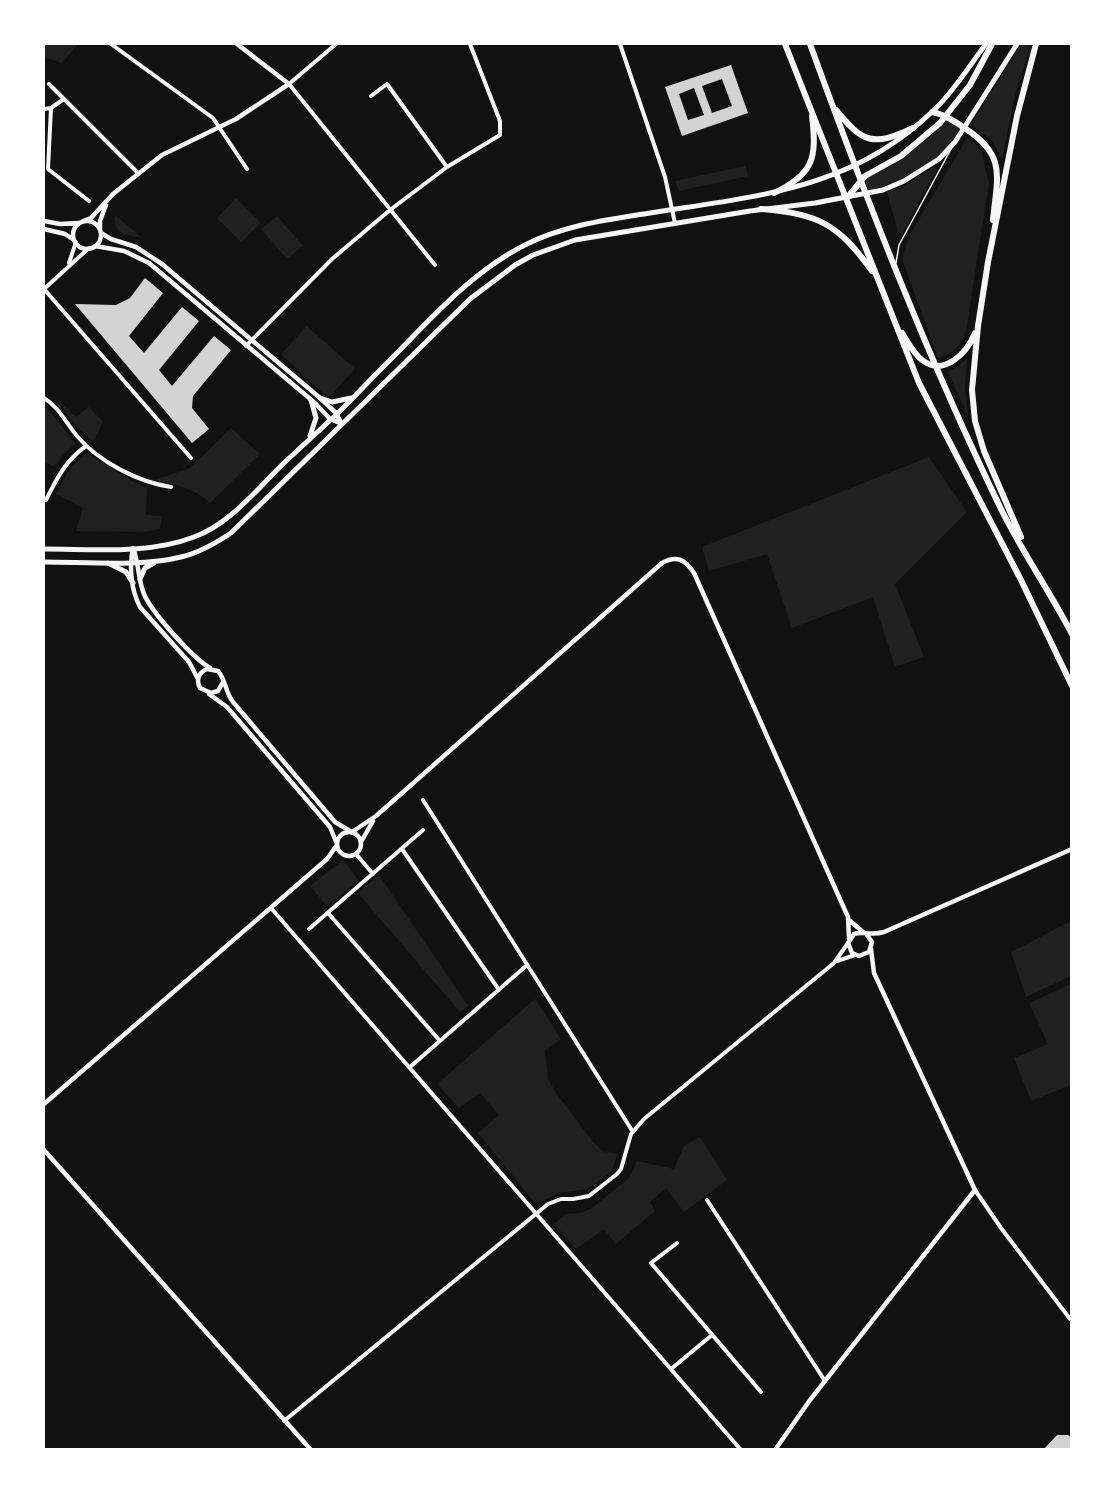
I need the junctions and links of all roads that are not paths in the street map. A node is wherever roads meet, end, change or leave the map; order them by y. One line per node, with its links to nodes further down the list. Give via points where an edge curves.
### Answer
1 (111, 44): 22 (street, via 207,113)
2 (237, 44): 13 (street)
3 (336, 44): 13 (street)
4 (470, 44): 27 (street, via 500,121 500,135)
5 (620, 44): 40 (street, via 665,177)
6 (785, 44): 17 (highway)
7 (810, 44): 16 (highway)
8 (986, 44): 20 (main road)
9 (992, 44): 21 (highway, via 970,85)
10 (1017, 44): 24 (main road)
11 (1036, 44): 48 (highway, via 1017,116)
12 (49, 84): 15 (street)
13 (288, 84): 22 (street); 39 (street)
14 (371, 96): 27 (street, via 387,84)
15 (64, 99): 18 (street); 30 (street)
16 (833, 105): 23 (highway, via 850,128 868,140 882,141); 26 (highway)
17 (810, 107): 31 (highway); 33 (highway, via 813,160 798,180)
18 (51, 108): 19 (street); 28 (street)
19 (44, 109)
20 (932, 112): 21 (highway); 23 (main road)
21 (946, 117): 24 (highway); 32 (highway, via 914,146)
22 (219, 128): 29 (street); 30 (street, via 162,155)
23 (913, 128): 26 (main road)
24 (964, 128): 25 (main road); 48 (highway, via 988,147 996,161)
25 (955, 142): 34 (main road, via 920,173); 51 (lane, via 899,245)
26 (855, 166): 31 (main road); 32 (highway)
27 (447, 167): 39 (street)
28 (46, 170): 37 (street)
29 (247, 170)
30 (138, 173): 36 (street)
31 (838, 174): 33 (main road); 35 (highway)
32 (861, 180): 34 (highway); 35 (highway)
33 (774, 193): 40 (main road)
34 (866, 194): 35 (main road); 51 (highway)
35 (847, 198): 38 (main road); 52 (highway)
36 (107, 200): 42 (street, via 96,214); 45 (street, via 100,221)
37 (89, 201)
38 (761, 209): 43 (main road); 52 (highway, via 802,214 831,226 857,250)
39 (390, 210): 49 (street); 56 (street, via 332,259)
40 (672, 210): 43 (street); 61 (main road, via 571,227 508,254 461,289)
41 (44, 221): 42 (street)
42 (81, 222): 45 (street, via 92,222); 46 (street, via 74,231)
43 (675, 223): 65 (main road, via 574,240 515,265 470,299)
44 (44, 229): 46 (street)
45 (101, 232): 47 (street); 56 (street, via 153,257)
46 (75, 241): 47 (street, via 81,247); 50 (street)
47 (92, 247): 50 (street); 57 (street, via 124,251 149,263)
48 (988, 262): 55 (highway)
49 (435, 265)
50 (67, 267): 53 (street)
51 (897, 270): 58 (highway)
52 (877, 278): 54 (highway)
53 (44, 289): 68 (street)
54 (893, 320): 58 (highway, via 916,354); 85 (highway, via 936,417)
55 (978, 326): 58 (highway, via 963,354 948,364); 78 (highway, via 972,390 975,421)
56 (251, 339): 57 (street); 60 (street)
57 (246, 345): 62 (street)
58 (937, 365): 78 (highway, via 999,504)
59 (44, 398): 67 (street, via 57,408)
60 (320, 398): 61 (main road, via 332,402); 63 (street)
61 (352, 398): 63 (main road)
62 (311, 400): 64 (street); 66 (main road, via 316,418)
63 (336, 414): 64 (main road); 65 (street)
64 (330, 419): 65 (street); 66 (main road)
65 (342, 424): 73 (main road, via 231,533 198,552)
66 (309, 438): 71 (main road, via 234,512 210,530 176,543)
67 (87, 446): 69 (street, via 132,476); 70 (street, via 67,462)
68 (190, 458)
69 (171, 487)
70 (46, 500)
71 (133, 548): 72 (main road); 76 (street); 77 (street)
72 (44, 549)
73 (161, 561): 77 (main road); 79 (main road, via 145,568)
74 (44, 562): 75 (main road)
75 (106, 562): 76 (main road); 80 (main road, via 126,572)
76 (130, 562): 77 (main road); 80 (street)
77 (138, 562): 79 (street)
78 (1032, 562): 81 (highway)
79 (140, 579): 82 (street, via 155,611 199,661)
80 (133, 583): 83 (street, via 140,607 189,662)
81 (1071, 634)
82 (211, 668): 83 (street, via 201,673); 84 (street, via 218,671)
83 (198, 680): 86 (street)
84 (223, 682): 86 (street, via 218,691); 90 (street, via 233,702 335,822)
85 (1071, 686)
86 (207, 693): 92 (street, via 227,707 330,827)
87 (423, 800): 109 (street)
88 (376, 816): 90 (street); 91 (street); 101 (street, via 662,563 674,558 683,560 694,573)
89 (423, 830): 93 (street)
90 (351, 832): 91 (street); 92 (street, via 341,835)
91 (361, 842): 95 (street)
92 (337, 844): 96 (street); 97 (street)
93 (402, 849): 98 (street); 111 (street)
94 (1071, 849): 103 (street)
95 (356, 854): 96 (street); 98 (street)
96 (345, 855): 97 (street)
97 (327, 859): 99 (street)
98 (373, 874): 100 (street)
99 (271, 908): 113 (street); 114 (street)
100 (328, 913): 102 (street); 112 (street)
101 (848, 917): 104 (street); 105 (street)
102 (309, 929)
103 (884, 932): 104 (street); 106 (street)
104 (865, 934): 105 (street, via 857,933); 106 (street)
105 (849, 941): 107 (street, via 849,950); 108 (street)
106 (871, 947): 107 (street, via 866,955); 110 (street)
107 (857, 956): 108 (street); 110 (street)
108 (834, 963): 115 (street)
109 (526, 966): 111 (street); 115 (street)
110 (874, 973): 117 (street)
111 (499, 990): 112 (street)
112 (440, 1041): 113 (street)
113 (410, 1067): 119 (street)
114 (44, 1104)
115 (633, 1132): 119 (street, via 617,1174 589,1196 555,1201)
116 (44, 1150): 126 (street)
117 (975, 1190): 121 (street); 124 (street)
118 (707, 1200): 124 (street)
119 (535, 1214): 123 (street); 126 (street)
120 (676, 1243): 122 (street, via 651,1263)
121 (1070, 1319)
122 (712, 1335): 123 (street); 125 (street)
123 (671, 1370): 128 (street)
124 (825, 1382): 129 (street)
125 (761, 1392)
126 (285, 1420): 127 (street)
127 (310, 1449)
128 (741, 1449)
129 (775, 1449)

